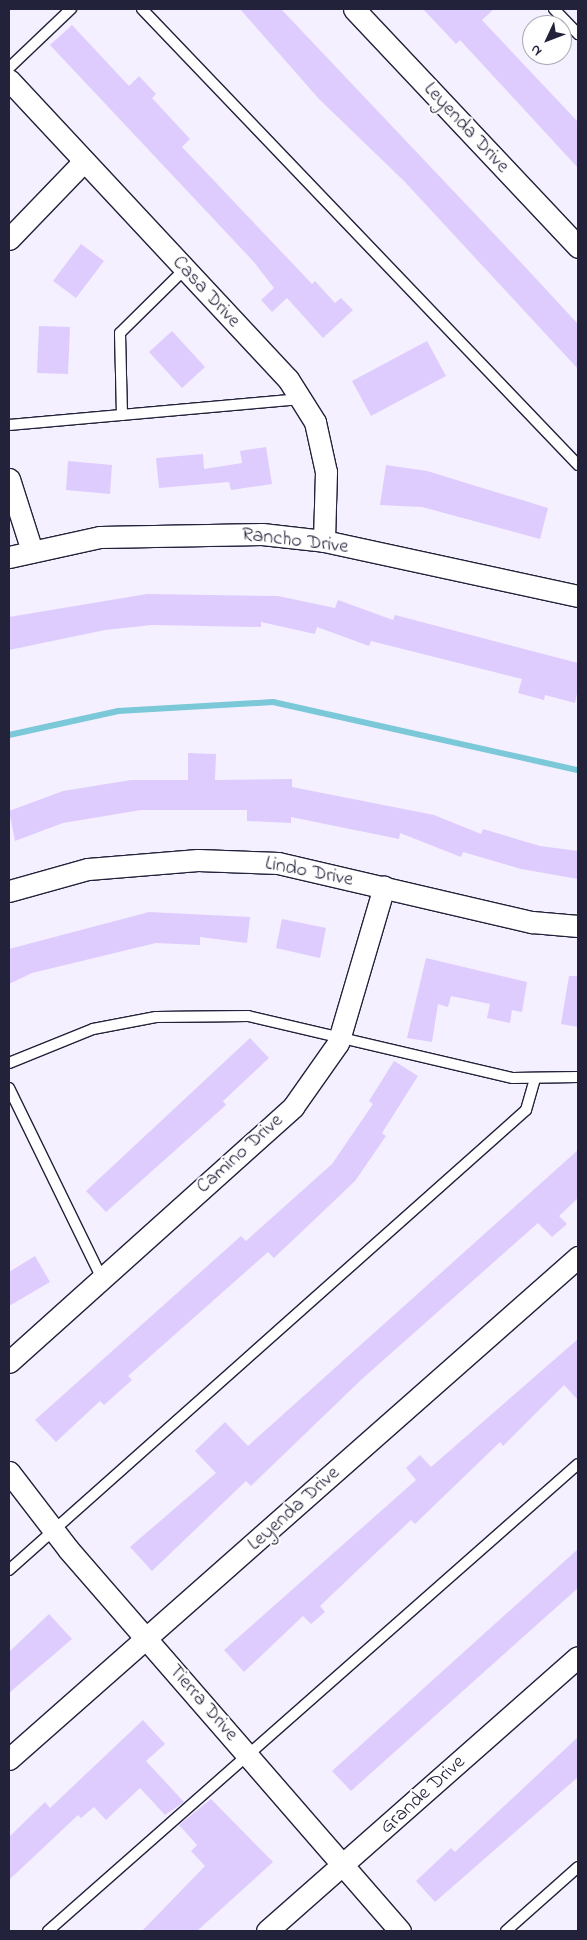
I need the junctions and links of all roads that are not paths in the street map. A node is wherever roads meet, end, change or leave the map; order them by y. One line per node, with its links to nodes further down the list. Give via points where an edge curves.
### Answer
1 (71, 9): 6 (lane)
2 (142, 9): 15 (lane)
3 (354, 9): 10 (street, Leyenda Drive)
4 (554, 9): 5 (lane)
5 (578, 34)
6 (9, 68)
7 (9, 80): 8 (street, Casa Drive)
8 (84, 161): 9 (street); 11 (street, Casa Drive)
9 (9, 239)
10 (578, 247)
11 (184, 269): 12 (street, Casa Drive); 13 (lane, via 120,333)
12 (301, 399): 13 (lane); 17 (street, Casa Drive, via 315,422 326,472)
13 (122, 415): 14 (lane)
14 (9, 425)
15 (578, 464)
16 (9, 479): 18 (street)
17 (324, 541): 18 (street, Rancho Drive, via 262,534 100,537); 20 (street, Rancho Drive)
18 (32, 551): 19 (street, Rancho Drive)
19 (9, 557)
20 (578, 596)
21 (384, 887): 22 (street, Lindo Drive, via 278,863 198,860 88,869); 23 (street, Lindo Drive, via 532,922); 24 (street, Camino Drive)
22 (9, 891)
23 (578, 926)
24 (340, 1035): 25 (lane, via 248,1016 156,1017 93,1029); 27 (lane, via 513,1078); 30 (street, Camino Drive, via 293,1107)
25 (9, 1063)
26 (578, 1077): 27 (lane)
27 (535, 1078): 34 (lane, via 526,1110)
28 (9, 1088): 30 (lane)
29 (578, 1258): 36 (street, Leyenda Drive)
30 (102, 1279): 31 (street, Camino Drive)
31 (9, 1362)
32 (578, 1464): 38 (lane)
33 (9, 1472): 34 (street, Tierra Drive)
34 (54, 1531): 35 (lane); 36 (street, Tierra Drive)
35 (9, 1570)
36 (148, 1639): 38 (street, Tierra Drive); 39 (street, Leyenda Drive)
37 (578, 1657): 40 (street, Grande Drive)
38 (249, 1756): 40 (street, Tierra Drive); 42 (lane)
39 (9, 1759)
40 (344, 1866): 43 (street, Grande Drive); 44 (street, Tierra Drive)
41 (578, 1867): 45 (lane)
42 (48, 1931)
43 (267, 1931)
44 (400, 1931)
45 (506, 1931)

